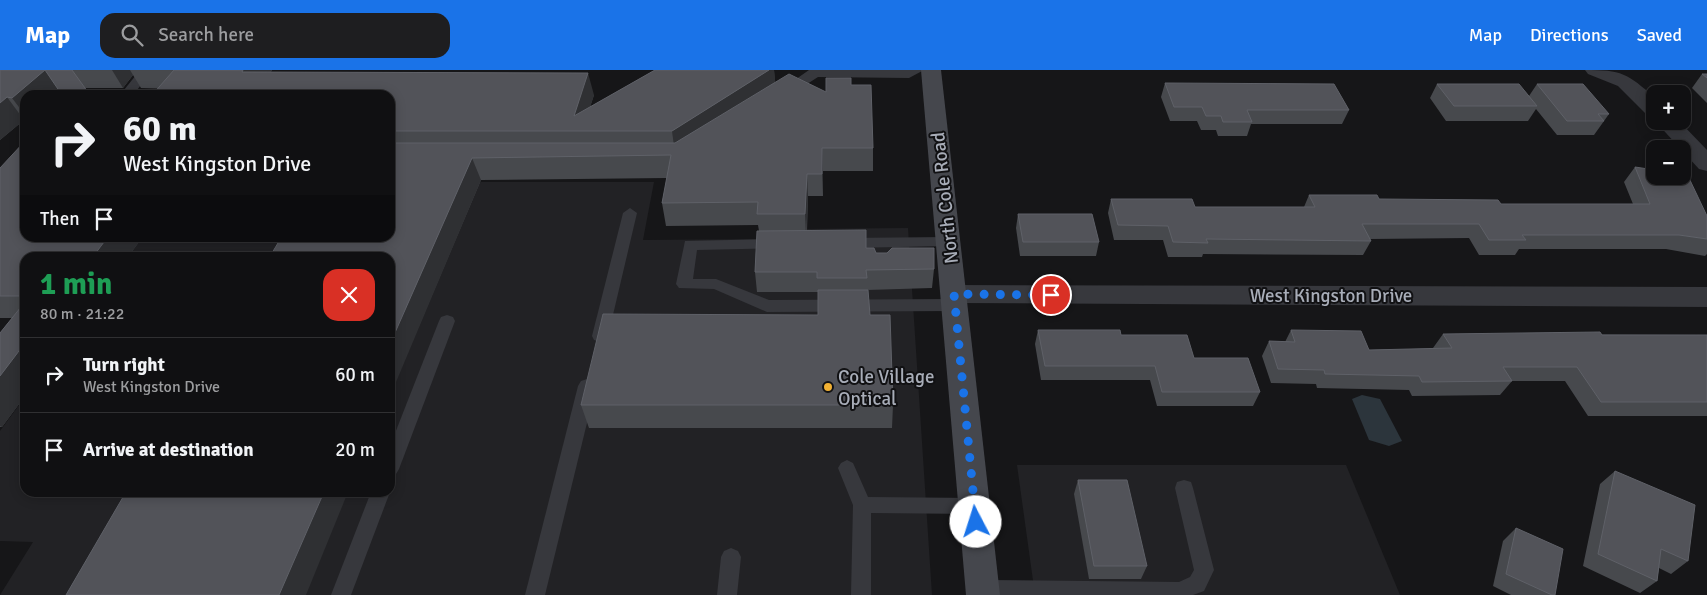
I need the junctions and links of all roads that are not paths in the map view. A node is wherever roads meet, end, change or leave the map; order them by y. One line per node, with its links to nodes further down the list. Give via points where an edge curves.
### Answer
1 (148, 70): 6 (lane)
2 (918, 70): 4 (lane, via 909,74)
3 (931, 70): 13 (main road, North Cole Road)
4 (815, 72): 7 (lane)
5 (1602, 72): 8 (street, via 1636,90)
6 (130, 90)
7 (775, 99)
8 (1646, 101)
9 (1675, 130): 10 (street)
10 (1707, 164)
11 (630, 213): 22 (lane)
12 (880, 242): 13 (lane); 14 (lane); 16 (lane)
13 (948, 242): 19 (main road, North Cole Road)
14 (832, 243)
15 (794, 244): 20 (lane, via 690,245 684,284 716,284 767,306)
16 (881, 259)
17 (882, 289): 20 (lane)
18 (1707, 297): 19 (street, West Kingston Drive)
19 (954, 300): 20 (lane); 29 (main road, North Cole Road)
20 (883, 306)
21 (447, 321): 24 (lane)
22 (596, 350)
23 (592, 368): 33 (lane)
24 (395, 456)
25 (847, 468): 28 (lane)
26 (1184, 488): 31 (lane, via 1204,570 1197,584 1179,591)
27 (379, 497): 32 (lane)
28 (862, 505): 29 (lane); 35 (lane)
29 (975, 506): 31 (main road, North Cole Road)
30 (731, 557): 34 (lane)
31 (983, 592)
32 (342, 595)
33 (535, 595)
34 (727, 595)
35 (861, 595)

